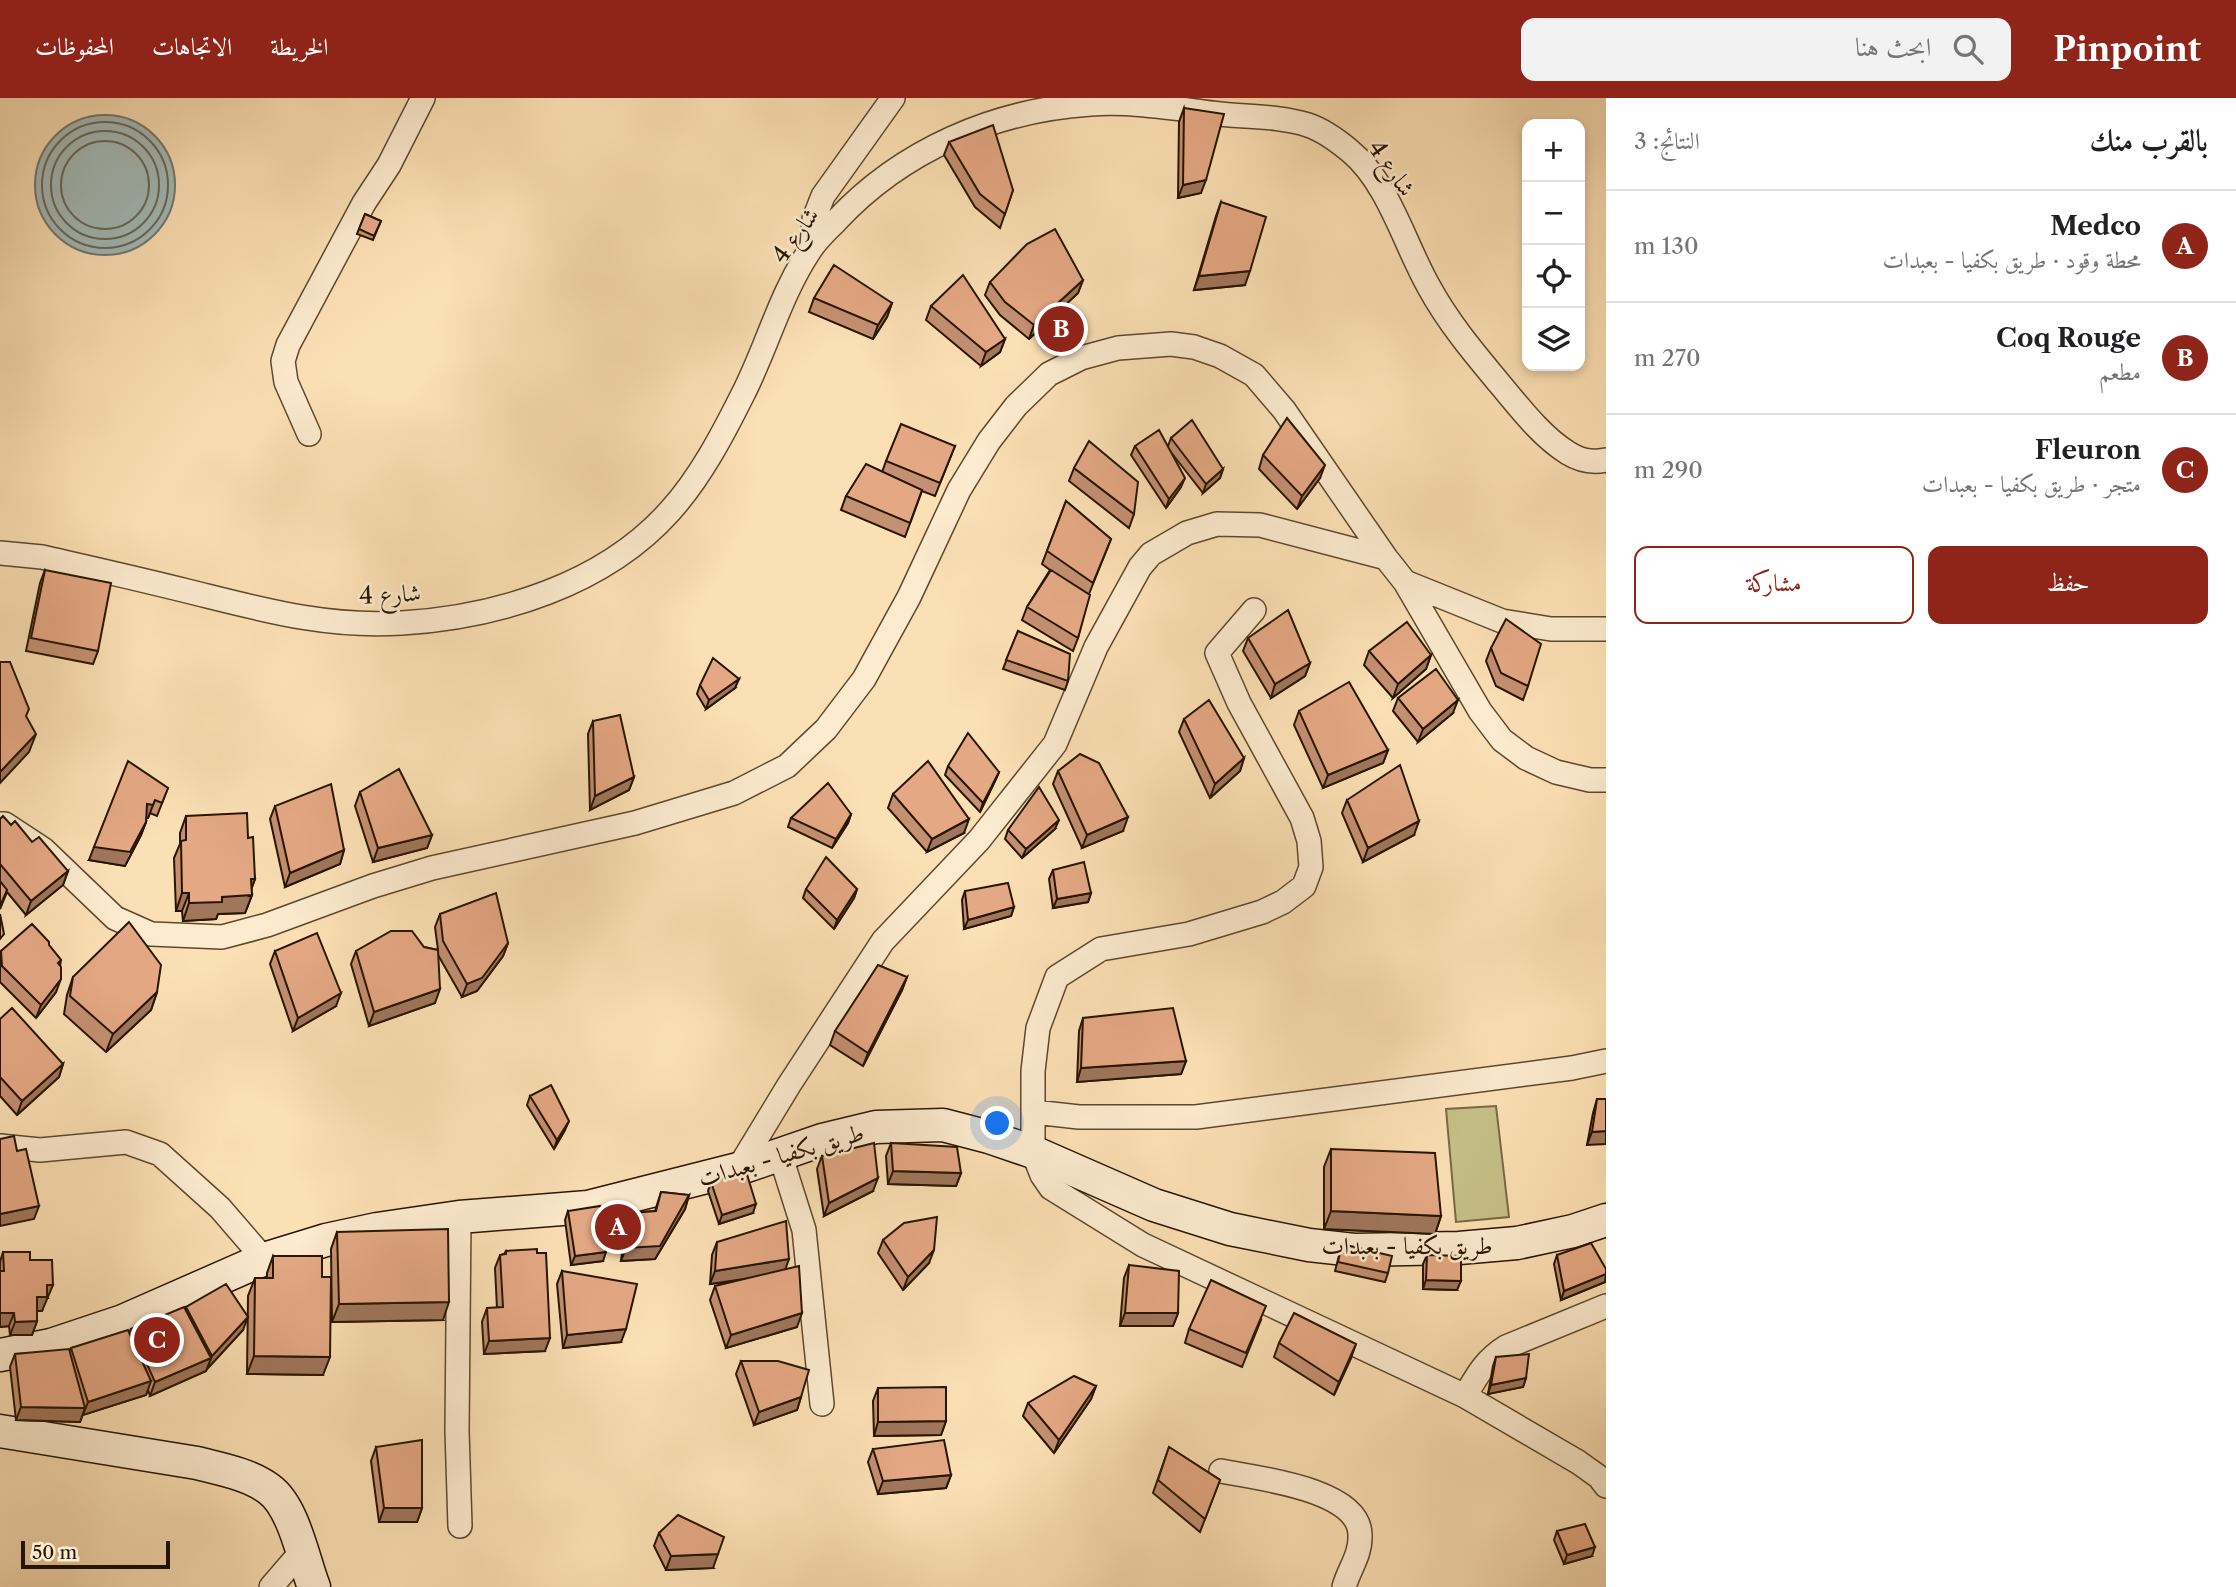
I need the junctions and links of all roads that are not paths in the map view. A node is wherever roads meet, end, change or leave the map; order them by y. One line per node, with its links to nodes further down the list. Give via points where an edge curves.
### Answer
1 (423, 98): 4 (street, via 288,345 283,360 286,382)
2 (893, 98): 3 (street, via 823,196 814,219)
3 (812, 247): 5 (street, شارع 4, via 855,200 898,168 959,134 1025,113 1097,103 1306,124 1354,153 1375,180 1431,292 1471,350 1523,412 1567,453 1582,460); 6 (street, شارع 4, via 785,295 745,391 696,478 670,512 634,545 601,566 524,601 403,623 305,620 42,557)
4 (309, 433)
5 (1606, 460)
6 (0, 553)
7 (1386, 558): 8 (street); 12 (street, via 1284,410 1254,375 1194,347 1118,348 1081,358 1049,374 1016,406 959,490 864,679 826,729 787,766 734,793 635,823 432,868 222,937 151,934 115,918 43,849); 18 (street, via 1289,531 1240,524 1217,524 1187,533 1151,554 1096,647 1055,744 979,840 883,941)
8 (1405, 582): 10 (street, via 1502,621 1551,629); 11 (street, via 1480,711 1502,740 1556,772)
9 (1254, 610): 14 (street, via 1217,653 1307,829 1308,879 1297,893 1262,912 1189,933 1101,949 1057,977 1038,1028)
10 (1606, 629)
11 (1606, 780)
12 (0, 824)
13 (1606, 1061): 14 (street, via 1196,1116 1079,1117)
14 (1034, 1112): 16 (street)
15 (0, 1146): 21 (street, via 40,1150 126,1142 160,1154 220,1208)
16 (1033, 1152): 17 (main road, طريق بكفيا - بعبدات, via 943,1125 916,1124 876,1127); 20 (main road, طريق بكفيا - بعبدات, via 1154,1205 1309,1245 1354,1250 1459,1248 1517,1243); 24 (street, via 1051,1188 1143,1245)
17 (780, 1154): 18 (main road, طريق بكفيا - بعبدات); 25 (street, via 804,1230)
18 (738, 1169): 19 (main road, طريق بكفيا - بعبدات, via 588,1206)
19 (459, 1217): 21 (main road, طريق بكفيا - بعبدات, via 338,1237); 29 (street)
20 (1606, 1220)
21 (264, 1259): 23 (main road, طريق بكفيا - بعبدات, via 123,1321)
22 (1606, 1306): 24 (street, via 1493,1355)
23 (0, 1356)
24 (1465, 1396): 28 (street, via 1578,1462)
25 (822, 1404)
26 (0, 1430): 30 (main road, via 197,1463 250,1479 270,1489 283,1506)
27 (1221, 1471): 33 (street, via 1288,1484 1348,1510 1358,1521 1360,1534 1359,1550)
28 (1606, 1486)
29 (460, 1527)
30 (302, 1551): 31 (street); 32 (main road)
31 (271, 1587)
32 (314, 1587)
33 (1344, 1587)

